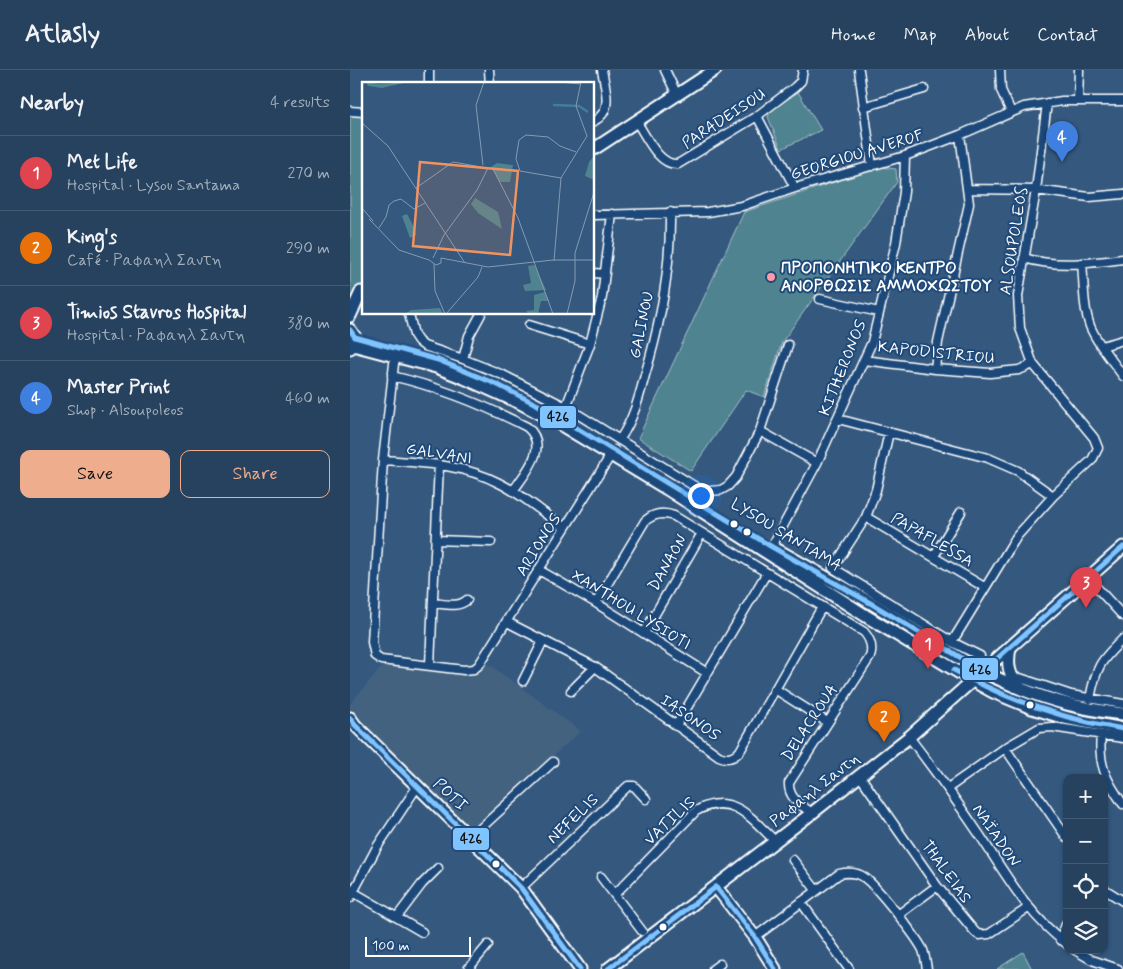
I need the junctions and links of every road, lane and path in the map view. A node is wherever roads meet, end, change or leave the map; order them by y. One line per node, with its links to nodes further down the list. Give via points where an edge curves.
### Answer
1 (602, 70): 16 (street, via 607,101 602,115)
2 (665, 70): 9 (street)
3 (715, 70): 9 (main road)
4 (803, 70): 15 (street, PARADEISOU, via 801,81 795,88)
5 (859, 70): 13 (street)
6 (1000, 70): 14 (street, via 1001,90)
7 (1079, 70): 11 (street)
8 (924, 89): 13 (street)
9 (677, 95): 17 (main road)
10 (1123, 100): 11 (street, GEORGIOU AVEROF)
11 (1078, 101): 12 (street, GEORGIOU AVEROF)
12 (1048, 103): 14 (street, GEORGIOU AVEROF); 24 (street, ALSOUPOLEOS)
13 (863, 107): 21 (street)
14 (1011, 112): 18 (street, GEORGIOU AVEROF)
15 (757, 116): 17 (street, PARADEISOU, via 676,164 662,159); 22 (street)
16 (595, 120)
17 (636, 120): 19 (main road)
18 (960, 135): 20 (street, GEORGIOU AVEROF); 23 (street)
19 (595, 148)
20 (905, 156): 21 (street, GEORGIOU AVEROF); 37 (street, KITHERONOS, via 904,192 896,243)
21 (872, 166): 22 (street, GEORGIOU AVEROF)
22 (795, 188): 26 (street, GEORGIOU AVEROF, via 716,211)
23 (968, 190): 24 (street); 51 (street, via 968,211 938,342)
24 (1036, 190): 25 (street, via 1089,197); 29 (street, ALSOUPOLEOS)
25 (1123, 194)
26 (670, 212): 27 (street, GEORGIOU AVEROF); 58 (street, GALINOU, via 660,319 637,404)
27 (612, 214): 28 (street, GEORGIOU AVEROF); 33 (street)
28 (595, 215)
29 (1024, 258): 31 (street, via 1050,264); 50 (street, ALSOUPOLEOS, via 1018,312 1020,328)
30 (1123, 259): 31 (street)
31 (1082, 263): 46 (street, via 1086,312 1092,331)
32 (595, 273): 33 (street)
33 (605, 274): 44 (street)
34 (362, 291): 36 (main road); 40 (main road)
35 (820, 299): 37 (street)
36 (350, 301)
37 (879, 312): 49 (street, KITHERONOS)
38 (410, 315): 48 (street, via 414,335 421,344)
39 (480, 315): 48 (street, via 472,329)
40 (350, 316)
41 (529, 325): 44 (street)
42 (351, 336): 47 (main road, LYSOU SANTAMA); 59 (main road, LYSOU SANTAMA, via 438,360 496,384 542,407)
43 (1123, 340): 46 (street)
44 (590, 344): 54 (street)
45 (788, 346): 56 (street)
46 (1102, 346): 53 (street)
47 (395, 355): 52 (street); 59 (main road, LYSOU SANTAMA, via 450,372 520,403)
48 (463, 359): 54 (street, via 510,378)
49 (864, 360): 51 (street, KAPODISTRIOU); 55 (street, KITHERONOS)
50 (1033, 364): 51 (street, KAPODISTRIOU, via 1005,373); 64 (street, ALSOUPOLEOS, via 1094,438 1098,448 1092,460)
51 (935, 369)
52 (392, 376): 60 (street); 63 (street, via 475,403 532,432 537,442 536,456)
53 (1123, 376)
54 (566, 407): 58 (street)
55 (838, 419): 57 (street); 61 (street, KITHERONOS)
56 (760, 431): 58 (street, via 736,477 728,486 714,491 699,489); 61 (street)
57 (889, 432): 64 (street, via 988,458 1035,482); 66 (street, via 876,490)
58 (620, 439)
59 (612, 452): 67 (street, ARIONOS); 72 (main road, LYSOU SANTAMA)
60 (383, 460): 62 (street, GALVANI); 90 (street, via 373,652 381,660)
61 (817, 463): 72 (street, KITHERONOS)
62 (439, 464): 63 (street, GALVANI, via 476,474); 69 (street)
63 (514, 491): 67 (street, GALVANI)
64 (1053, 496): 77 (street, via 1016,536)
65 (961, 512): 73 (street)
66 (866, 517): 73 (street, PAPAFLESSA); 87 (street, via 833,568)
67 (565, 528): 74 (street, ARIONOS)
68 (702, 533): 75 (street); 80 (street, via 668,514 650,517); 84 (street, DANAON)
69 (436, 540): 70 (street); 79 (street)
70 (491, 542)
71 (1123, 547): 76 (main road, Ραφαηλ Σαντη)
72 (770, 550): 92 (main road, LYSOU SANTAMA, via 872,604); 96 (main road, LYSOU SANTAMA)
73 (934, 556): 77 (street, PAPAFLESSA)
74 (539, 570): 80 (street, XANTHOU LYSIOTI); 83 (street, ARIONOS)
75 (766, 574): 81 (street); 93 (street)
76 (1088, 578): 82 (street); 88 (main road, Ραφαηλ Σαντη)
77 (984, 586): 87 (street)
78 (467, 600): 79 (street, via 455,605)
79 (433, 603): 90 (street)
80 (596, 603): 84 (street, XANTHOU LYSIOTI)
81 (822, 607): 97 (street, IASONOS); 103 (street, DELACROUA, via 861,630 870,639 872,650)
82 (1123, 616)
83 (507, 622): 86 (street, IASONOS); 90 (street, ARIONOS, via 481,664 471,670)
84 (644, 633): 93 (street, XANTHOU LYSIOTI)
85 (1123, 638): 100 (street, via 1098,666)
86 (544, 641): 91 (street, IASONOS); 95 (street)
87 (952, 642): 89 (street)
88 (1010, 648): 92 (main road, Ραφαηλ Σαντη); 98 (main road, via 1010,674)
89 (980, 656)
90 (430, 666)
91 (595, 667): 99 (street); 105 (street, IASONOS)
92 (983, 671): 96 (main road, Ραφαηλ Σαντη); 98 (main road, LYSOU SANTAMA)
93 (708, 673): 105 (street)
94 (1020, 678): 100 (street)
95 (523, 681)
96 (973, 681): 106 (main road, LYSOU SANTAMA, via 1050,714); 108 (main road, Ραφαηλ Σαντη)
97 (776, 689): 103 (street); 105 (street, IASONOS, via 740,751 733,757 719,756)
98 (1023, 690): 102 (main road, LYSOU SANTAMA, via 1067,704)
99 (571, 691)
100 (1090, 699): 101 (street)
101 (1123, 704)
102 (1123, 714)
103 (827, 722): 117 (street, DELACROUA, via 789,786 794,799)
104 (352, 724): 113 (main road, POTI)
105 (676, 726)
106 (1123, 729)
107 (1101, 735): 109 (street); 110 (street, via 1039,728); 116 (street, via 1101,763)
108 (909, 737): 112 (main road, Ραφαηλ Σαντη); 114 (street, NAÏADON)
109 (1123, 738)
110 (1005, 748): 114 (street); 118 (street)
111 (553, 762): 119 (street)
112 (860, 776): 117 (main road, Ραφαηλ Σαντη); 124 (street, THALEIAS)
113 (417, 787): 119 (main road, POTI); 130 (street, via 377,847)
114 (948, 788): 133 (street, NAÏADON)
115 (646, 799): 126 (street, NEFELIS, via 634,786 628,786)
116 (1123, 804)
117 (812, 814): 120 (main road, Ραφαηλ Σαντη)
118 (1063, 832)
119 (471, 837): 126 (main road, POTI)
120 (775, 841): 125 (main road, Ραφαηλ Σαντη); 129 (street, VATILIS, via 743,810 726,803 707,805 696,811)
121 (793, 860): 127 (street)
122 (438, 868): 135 (street)
123 (601, 877): 129 (street)
124 (937, 886): 133 (street, THALEIAS, via 979,935 989,934); 134 (street)
125 (716, 887): 138 (main road); 144 (main road, Ραφαηλ Σαντη)
126 (521, 888): 143 (main road, POTI)
127 (816, 890): 132 (street); 134 (street, via 839,874 856,874 865,878)
128 (1108, 892): 131 (street)
129 (615, 894): 136 (street)
130 (351, 895): 135 (street)
131 (1123, 901)
132 (801, 902): 138 (street); 146 (street)
133 (1028, 908): 139 (street, NAÏADON)
134 (898, 915): 147 (street, via 923,950)
135 (397, 917): 137 (street)
136 (642, 930)
137 (422, 932)
138 (755, 937): 145 (main road)
139 (1063, 942)
140 (488, 945): 142 (street)
141 (1082, 954): 148 (street)
142 (468, 969)
143 (580, 969)
144 (608, 969)
145 (775, 969)
146 (849, 969)
147 (926, 969)
148 (1118, 969)

